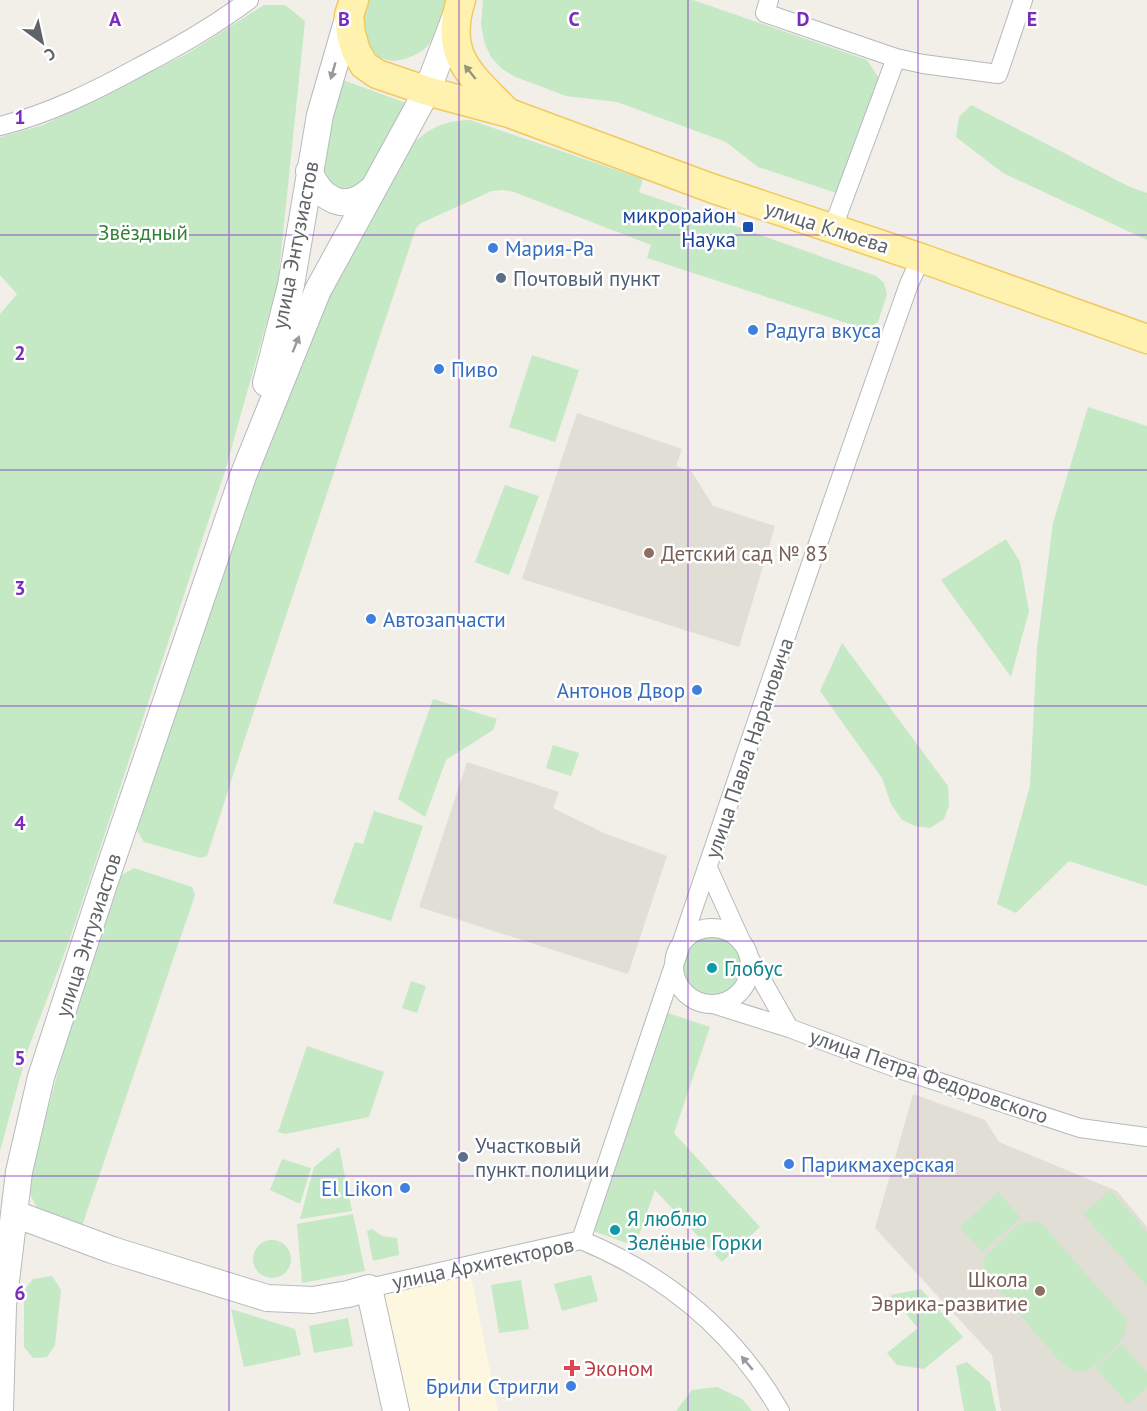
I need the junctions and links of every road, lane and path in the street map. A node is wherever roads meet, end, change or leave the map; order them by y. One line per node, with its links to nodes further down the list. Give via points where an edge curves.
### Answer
1 (249, 0): 9 (street, via 221,21 88,95)
2 (769, 0): 6 (street, via 765,13)
3 (1023, 0): 6 (street, via 998,74)
4 (351, 7): 7 (main road, улица Клюева, via 351,34 364,64 377,74); 10 (main road, улица Энтузиастов, one-way to 10, via 320,115)
5 (458, 9): 7 (main road, улица Энтузиастов); 8 (main road, улица Клюева, one-way to 5, via 461,61 456,48)
6 (896, 58): 12 (street)
7 (427, 91): 8 (main road, улица Клюева); 11 (main road, улица Энтузиастов)
8 (509, 113): 12 (main road, улица Клюева)
9 (0, 126)
10 (309, 171): 11 (main road, via 320,192 334,202 362,199); 15 (main road, улица Энтузиастов, via 291,285)
11 (371, 190): 15 (main road, улица Энтузиастов, one-way to 11, via 318,290)
12 (832, 230): 13 (main road, улица Клюева)
13 (921, 258): 14 (main road, улица Клюева); 16 (street, улица Павла Нарановича, via 868,399)
14 (1147, 339)
15 (243, 476): 24 (main road, улица Энтузиастов, via 42,1077 20,1172)
16 (708, 868): 17 (street); 18 (street, улица Павла Нарановича)
17 (746, 951): 18 (street, via 728,932 706,929 688,938); 21 (street, via 749,974 742,990 729,1000); 22 (street)
18 (676, 955): 19 (street, улица Павла Нарановича); 20 (street, via 675,973)
19 (666, 986): 20 (street); 25 (street, улица Павла Нарановича)
20 (688, 995): 21 (street)
21 (713, 1004): 22 (street, улица Петра Федоровского)
22 (789, 1028): 23 (street, улица Петра Федоровского, via 896,1068 1080,1128)
23 (1147, 1137)
24 (15, 1214): 26 (main road, улица Архитекторов, via 112,1250 267,1298 313,1300); 27 (main road, улица Энтузиастов, via 3,1306)
25 (581, 1240): 26 (street, улица Архитекторов); 29 (street, улица Архитекторов, one-way to 25, via 764,1382 718,1329 686,1300 651,1274)
26 (369, 1288): 28 (main road, улица Архитекторов)
27 (0, 1410)
28 (396, 1411)
29 (780, 1411)

